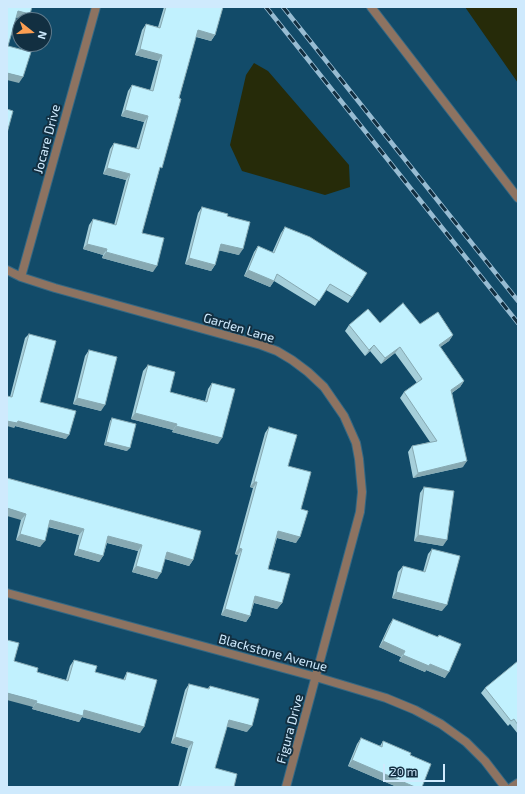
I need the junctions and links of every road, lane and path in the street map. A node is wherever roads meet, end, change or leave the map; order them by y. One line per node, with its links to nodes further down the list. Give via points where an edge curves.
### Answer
1 (96, 7): 5 (street, Jocare Drive)
2 (371, 7): 3 (street)
3 (518, 198)
4 (7, 270): 5 (street, Garden Lane)
5 (21, 277): 7 (street, Garden Lane, via 261,345 292,360 308,372 335,401 356,443 362,492 356,531)
6 (7, 593): 7 (street, Blackstone Avenue)
7 (316, 677): 9 (street, Figura Drive); 10 (street, Blackstone Avenue, via 386,698 441,724 466,742)
8 (518, 783): 11 (street)
9 (286, 787)
10 (505, 787)
11 (512, 787)

